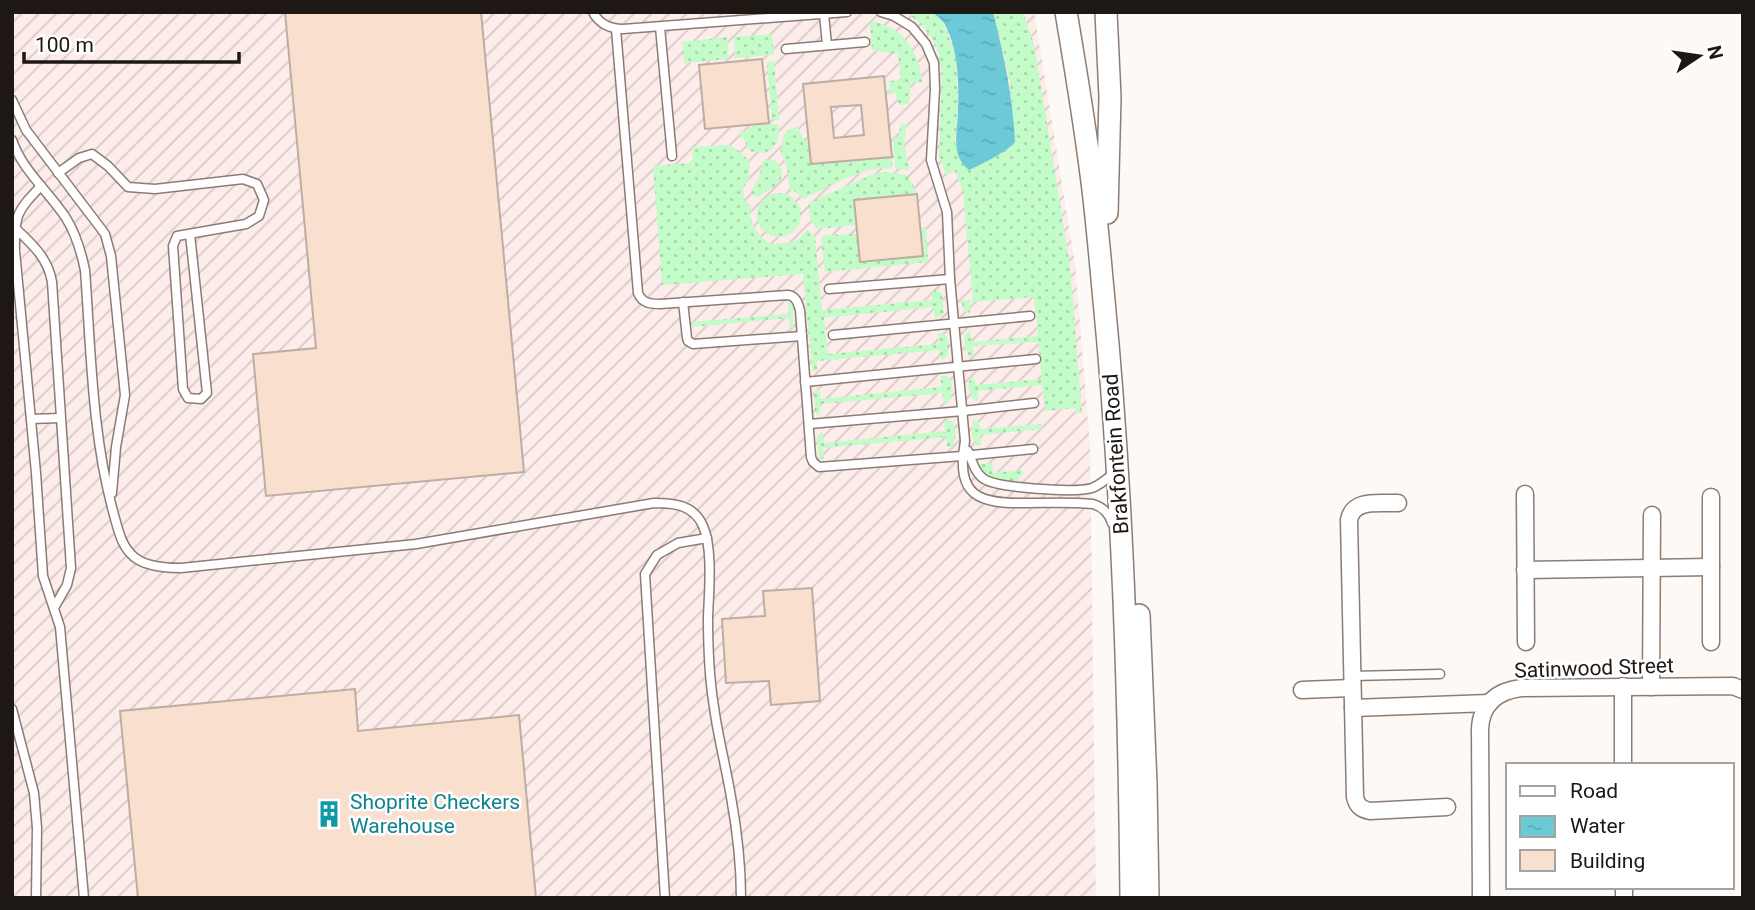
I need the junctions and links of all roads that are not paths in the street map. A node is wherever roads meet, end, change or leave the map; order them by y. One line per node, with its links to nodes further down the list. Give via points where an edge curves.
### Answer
1 (596, 12): 8 (lane, via 597,19)
2 (847, 12): 6 (lane)
3 (881, 12): 19 (lane, via 912,27 932,56 936,80 931,160 947,212)
4 (1066, 12): 36 (street, Brakfontein Road, via 1093,191)
5 (1106, 12): 67 (street, Brakfontein Road, via 1108,243 1134,525)
6 (824, 14): 7 (lane); 10 (lane)
7 (660, 27): 8 (lane); 14 (lane)
8 (616, 29): 21 (lane, via 638,293 653,304)
9 (865, 42): 10 (lane)
10 (827, 45): 11 (lane)
11 (786, 49)
12 (12, 100): 15 (lane, via 26,130)
13 (12, 140): 16 (lane)
14 (672, 156)
15 (58, 173): 18 (lane, via 92,154 128,187 155,189 243,179 257,184 264,200 259,216 246,224); 39 (lane, via 105,234 111,256 125,395)
16 (41, 186): 17 (lane, via 18,212); 39 (lane, via 67,219 85,270 98,428)
17 (15, 228): 31 (lane, via 39,252 50,274); 32 (lane)
18 (190, 234): 18 (lane, via 177,236 173,246 183,389 188,398 201,399 206,393)
19 (950, 279): 20 (lane); 23 (lane)
20 (829, 289)
21 (683, 302): 25 (lane, via 791,296 799,304); 25 (lane, via 687,338 693,344)
22 (1030, 316): 23 (lane)
23 (954, 322): 24 (lane); 27 (lane)
24 (833, 335)
25 (802, 336): 28 (lane)
26 (1036, 359): 27 (lane)
27 (958, 367): 28 (lane); 30 (lane)
28 (805, 382): 33 (lane)
29 (1034, 403): 30 (lane)
30 (963, 411): 33 (lane); 35 (lane)
31 (60, 418): 32 (lane); 47 (lane, via 71,568)
32 (31, 419): 47 (lane, via 43,576)
33 (809, 424): 35 (lane, via 811,457 819,467)
34 (1033, 449): 35 (lane)
35 (966, 456): 36 (lane, via 985,480 1000,485 1083,489 1099,485); 46 (lane, via 964,477 986,501 1101,507 1111,517)
36 (1118, 469): 46 (street, Brakfontein Road)
37 (1525, 494): 45 (street)
38 (1711, 497): 43 (street)
39 (111, 503): 42 (lane, via 119,535 137,560 169,568 416,544 663,503 687,507 703,525)
40 (1398, 503): 51 (street, via 1363,504 1350,512)
41 (1652, 515): 44 (street)
42 (707, 538): 64 (lane, via 678,543 657,555 645,574); 65 (lane, via 708,657 735,820)
43 (1711, 567): 44 (street); 49 (street)
44 (1651, 568): 45 (street); 54 (street)
45 (1525, 570): 48 (street)
46 (1124, 573): 66 (street, Brakfontein Road)
47 (54, 608): 63 (lane, via 60,627)
48 (1526, 642)
49 (1711, 642)
50 (1440, 674): 51 (lane)
51 (1352, 682): 55 (street); 57 (street)
52 (1740, 685): 54 (street, Satinwood Street)
53 (1623, 686): 54 (street, Satinwood Street); 56 (street, Satinwood Street, via 1513,689); 60 (street)
54 (1651, 687)
55 (1301, 690)
56 (1489, 703): 57 (street); 68 (street, via 1479,729)
57 (1353, 708): 61 (street, via 1357,804 1370,811)
58 (12, 709): 59 (lane)
59 (15, 731): 62 (lane, via 34,793)
60 (1623, 763)
61 (1447, 807)
62 (36, 898)
63 (83, 898)
64 (665, 898)
65 (741, 898)
66 (1131, 898)
67 (1148, 898)
68 (1481, 898)

